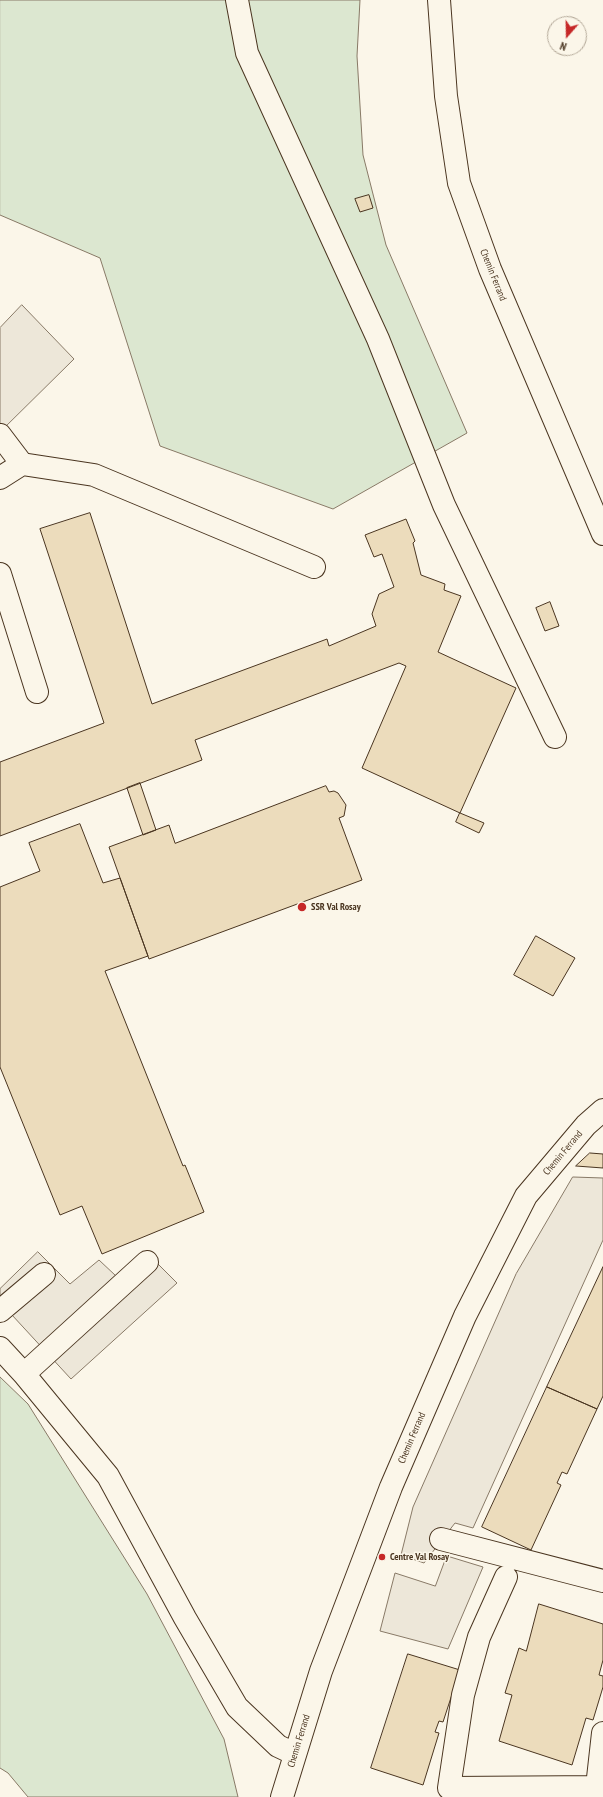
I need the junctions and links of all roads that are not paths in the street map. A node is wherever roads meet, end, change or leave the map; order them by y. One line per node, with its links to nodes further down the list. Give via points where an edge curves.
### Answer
1 (238, 0): 10 (street, via 247,53 378,339 444,505)
2 (439, 0): 6 (street, Chemin Ferrand, via 446,96 459,183 490,269)
3 (0, 435): 4 (street)
4 (22, 464): 5 (street); 7 (street, via 94,475)
5 (0, 478)
6 (603, 534)
7 (314, 567)
8 (0, 574): 9 (street)
9 (37, 692)
10 (555, 737)
11 (603, 1110): 21 (street, Chemin Ferrand, via 586,1125 526,1196 465,1316 391,1487 321,1671)
12 (147, 1262): 16 (street)
13 (44, 1274): 14 (street)
14 (0, 1311)
15 (0, 1348): 16 (street)
16 (24, 1374): 21 (street, via 108,1476 185,1618 237,1707 278,1746)
17 (441, 1539): 19 (street)
18 (506, 1578): 22 (street, via 479,1637 463,1695 449,1788)
19 (603, 1581)
20 (603, 1733): 22 (street)
21 (295, 1754): 23 (street, Chemin Ferrand)
22 (600, 1790)
23 (282, 1797)

